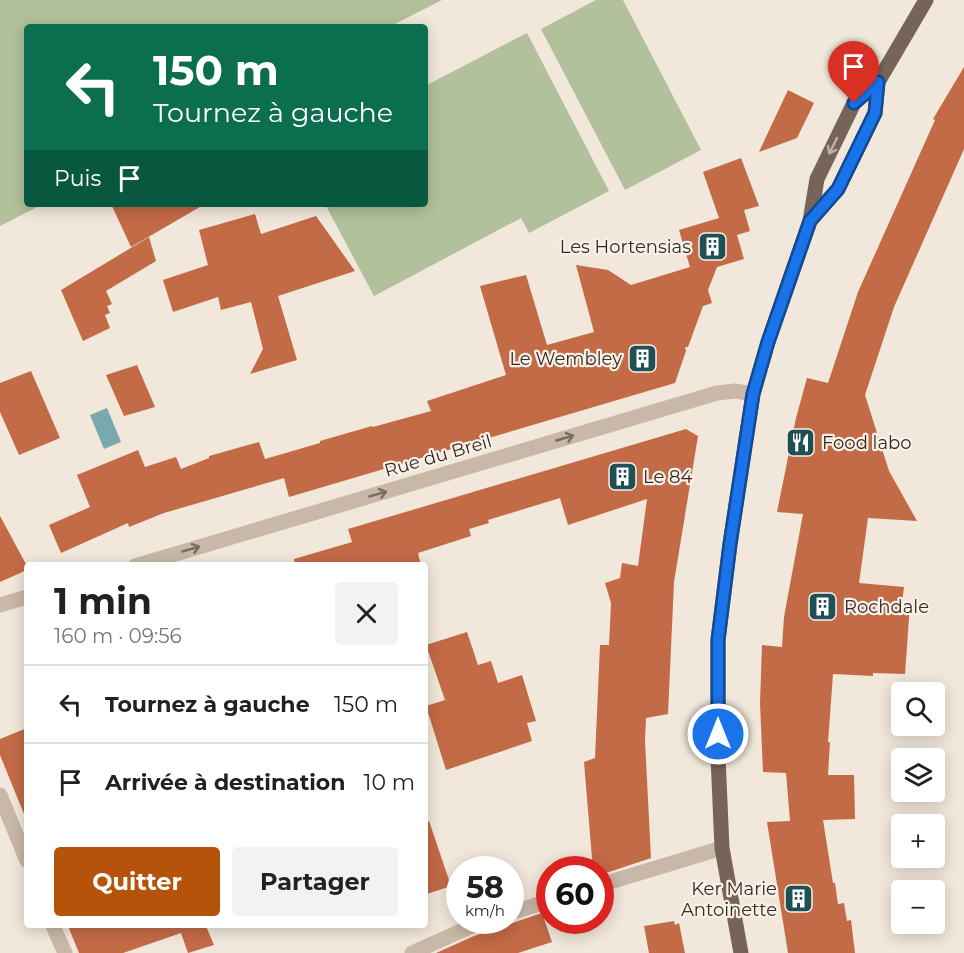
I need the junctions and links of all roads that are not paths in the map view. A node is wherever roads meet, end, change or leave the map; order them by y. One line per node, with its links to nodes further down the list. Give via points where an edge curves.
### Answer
1 (926, 0): 2 (main road)
2 (878, 82): 3 (main road, via 875,113 838,189); 3 (main road, one-way to 3, via 854,103 830,152 817,179)
3 (810, 221): 4 (main road)
4 (753, 394): 5 (street, Rue du Breil, one-way to 4, via 717,393); 9 (main road, via 718,640)
5 (148, 562)
6 (24, 598): 7 (street)
7 (0, 605)
8 (0, 795): 10 (street)
9 (722, 848): 11 (street); 16 (main road)
10 (24, 854)
11 (614, 881)
12 (54, 928): 14 (street)
13 (454, 934): 15 (street)
14 (65, 953)
15 (412, 953)
16 (741, 953)

